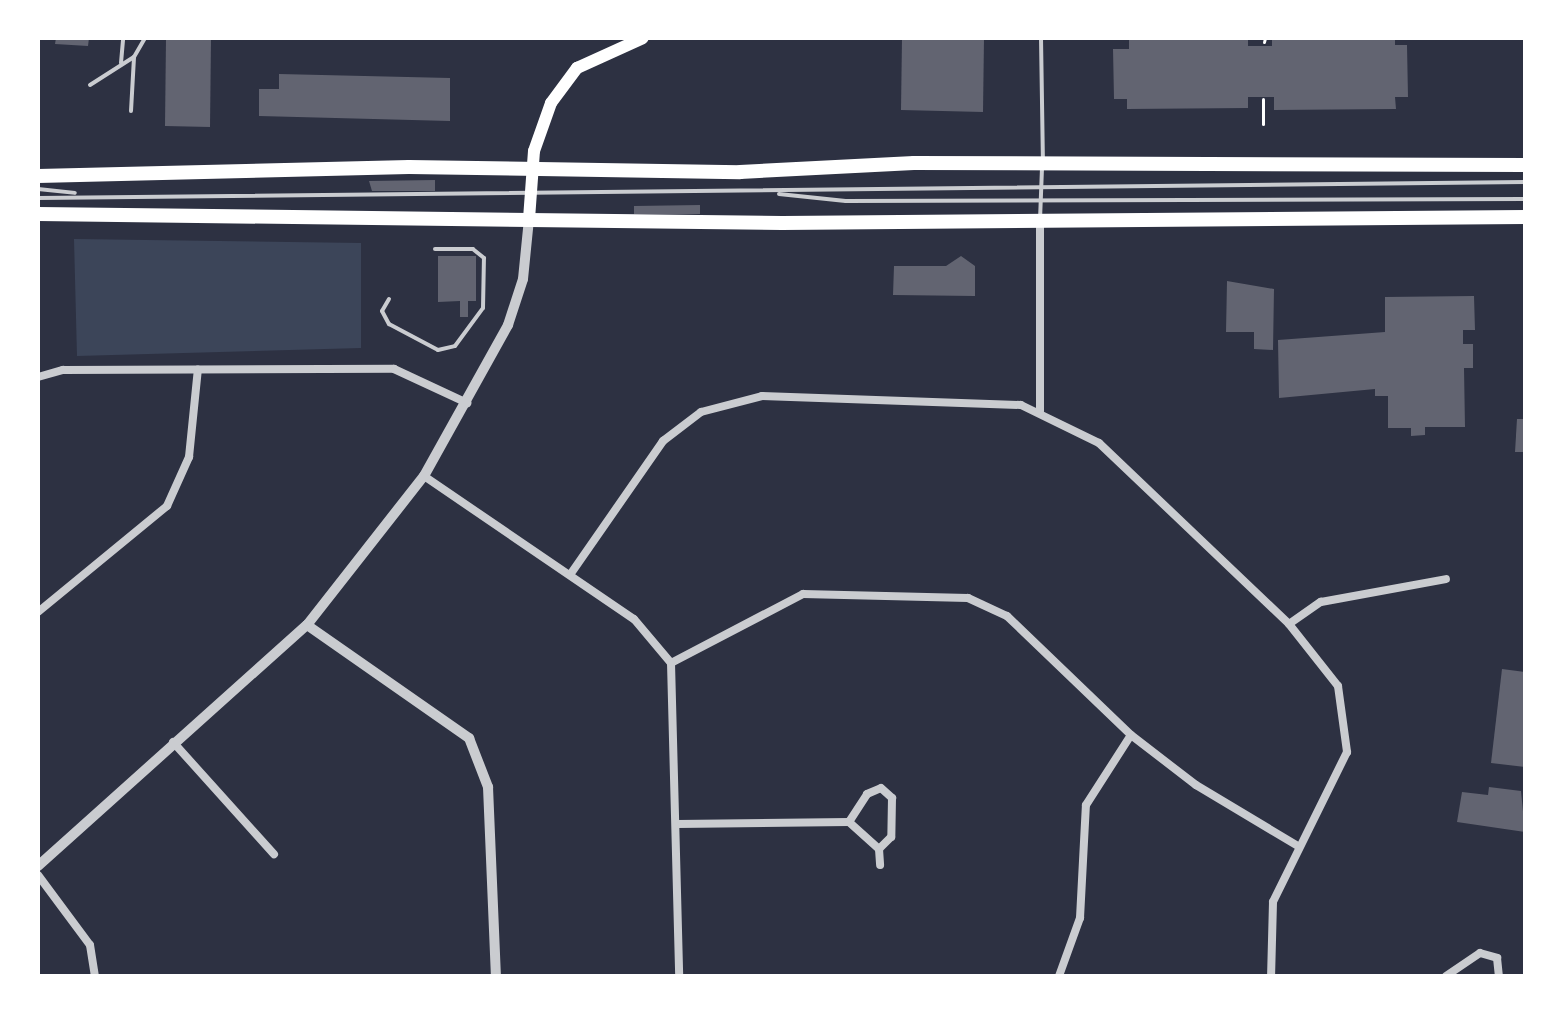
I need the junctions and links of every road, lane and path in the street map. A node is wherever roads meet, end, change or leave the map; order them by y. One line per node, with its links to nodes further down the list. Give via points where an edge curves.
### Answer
1 (123, 38): 6 (lane)
2 (145, 38): 5 (lane)
3 (643, 38): 13 (main road, via 577,68 551,103)
4 (1041, 38): 12 (lane)
5 (134, 57): 6 (lane); 9 (lane)
6 (121, 65): 7 (lane)
7 (90, 85)
8 (1263, 99): 10 (path)
9 (131, 111)
10 (1263, 124)
11 (1525, 165): 12 (main road)
12 (1042, 166): 13 (main road); 15 (lane)
13 (532, 169): 14 (main road); 20 (main road)
14 (38, 176)
15 (1042, 182): 16 (lane); 18 (lane); 23 (lane)
16 (1525, 182)
17 (38, 189): 19 (lane)
18 (769, 193): 20 (lane); 23 (lane)
19 (89, 195): 20 (lane); 21 (lane)
20 (531, 197): 26 (main road)
21 (38, 198)
22 (1525, 199): 23 (lane)
23 (1041, 200): 27 (lane)
24 (38, 214): 26 (main road)
25 (1525, 217): 27 (main road)
26 (529, 219): 27 (main road); 32 (street, via 517,302)
27 (1040, 220): 33 (street)
28 (435, 249): 29 (lane, via 473,249 484,258 483,308 455,346 438,350 389,324 382,311)
29 (389, 299)
30 (198, 369): 31 (street, via 63,370); 32 (street, via 394,369); 37 (street, via 189,457 167,506)
31 (38, 377)
32 (467, 403): 34 (street)
33 (1040, 411): 35 (street, via 997,402 762,396 701,412 663,441); 38 (street, via 1099,443)
34 (424, 476): 35 (street); 39 (street)
35 (572, 572): 40 (street, via 634,619)
36 (1446, 579): 38 (street, via 1321,602)
37 (38, 612)
38 (1289, 624): 45 (street, via 1338,686 1347,729 1339,777)
39 (307, 625): 42 (street); 52 (street, via 469,738 488,787)
40 (671, 663): 41 (street, via 803,594 950,594 1007,616); 44 (street)
41 (1131, 735): 45 (street, via 1196,785); 54 (street, via 1086,805 1080,918)
42 (173, 742): 47 (street); 49 (street)
43 (849, 822): 44 (street); 46 (street); 46 (street, via 867,794 886,789 891,837)
44 (677, 824): 53 (street)
45 (1298, 846): 55 (street, via 1273,902)
46 (879, 849): 48 (street)
47 (274, 854)
48 (880, 865)
49 (38, 866)
50 (38, 875): 51 (street, via 90,945)
51 (95, 976)
52 (496, 976)
53 (679, 976)
54 (1059, 976)
55 (1271, 976)
56 (1446, 976): 57 (street, via 1480,953 1497,958)
57 (1499, 976)

